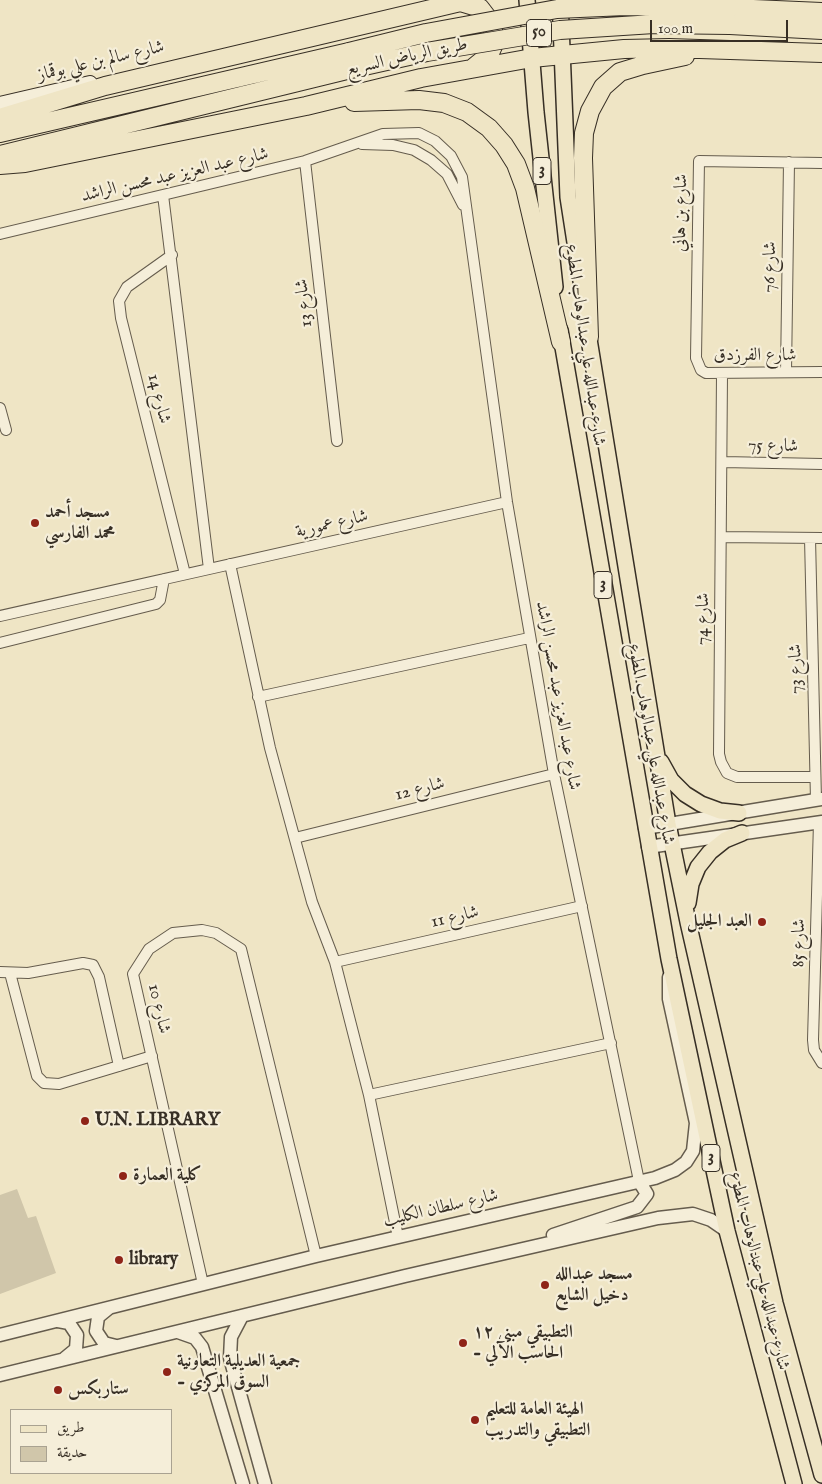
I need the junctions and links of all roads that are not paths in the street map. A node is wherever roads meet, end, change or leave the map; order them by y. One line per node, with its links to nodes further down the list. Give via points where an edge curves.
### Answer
1 (436, 0): 8 (highway)
2 (527, 0): 14 (main road, شارع عبدالله علي عبدالوهاب المطوع / 3)
3 (560, 0): 13 (main road, شارع عبدالله علي عبدالوهاب المطوع / 3)
4 (599, 0): 10 (highway, via 595,9 596,23 602,35 611,44)
5 (464, 1): 8 (highway); 17 (highway, via 488,15 494,30 489,55)
6 (822, 12): 7 (highway, طريق الرياض السريع / 50)
7 (730, 16): 9 (highway, طريق الرياض السريع / 50); 16 (highway, طريق الرياض السريع / 50, bridge, via 560,30)
8 (360, 27): 15 (highway)
9 (822, 30)
10 (624, 49): 11 (highway); 13 (highway)
11 (721, 49): 12 (highway); 32 (highway, via 620,72 603,87 590,111 584,133 583,158)
12 (822, 53)
13 (561, 54): 14 (highway); 32 (main road, شارع عبدالله علي عبدالوهاب المطوع / 3, via 568,197)
14 (532, 58): 17 (highway); 33 (main road, شارع عبدالله علي عبدالوهاب المطوع / 3)
15 (211, 59): 18 (main road, شارع سالم بن علي بوقماز, via 157,67); 20 (highway, via 105,86)
16 (350, 61): 21 (highway, طريق الرياض السريع / 50); 23 (highway, طريق الرياض السريع / 50)
17 (472, 68): 19 (highway)
18 (0, 104)
19 (306, 106): 27 (highway, via 25,164); 33 (highway, via 419,100 452,106 467,112 489,128 516,164 525,188)
20 (0, 118)
21 (0, 133)
22 (357, 144): 24 (street, شارع عبد العزيز عبد محسن الراشد); 29 (street, شارع عبد العزيز عبد محسن الراشد, via 393,145 414,150 431,160 447,174); 29 (street, شارع عبد العزيز عبد محسن الراشد, via 383,134 399,133 419,134 435,141 451,156 462,176)
23 (0, 155)
24 (305, 161): 28 (street, شارع عبد العزيز عبد محسن الراشد); 40 (street, شارع 13)
25 (789, 162): 26 (street, شارع بن هاني); 34 (street, شارع بن هاني, via 699,161); 35 (street, شارع 76)
26 (822, 162)
27 (0, 166)
28 (164, 196): 30 (street, شارع عبد العزيز عبد محسن الراشد); 31 (street, شارع 14)
29 (466, 212): 43 (street, شارع عبد العزيز عبد محسن الراشد)
30 (0, 234)
31 (172, 255): 48 (street, شارع 14); 49 (street, شارع 14, via 127,287 119,301)
32 (589, 337): 55 (main road, شارع عبدالله علي عبدالوهاب المطوع / 3)
33 (561, 342): 62 (main road, شارع عبدالله علي عبدالوهاب المطوع / 3)
34 (696, 358): 37 (street, شارع الفرزدق, via 701,370)
35 (786, 372): 36 (street, شارع الفرزدق); 37 (street, شارع الفرزدق)
36 (822, 372)
37 (722, 374): 41 (street, شارع 74)
38 (0, 408): 39 (street)
39 (6, 430)
40 (337, 441)
41 (723, 462): 42 (street, شارع 75); 44 (street, شارع 74)
42 (822, 464)
43 (507, 502): 47 (street, شارع عمورية); 52 (street, شارع عبد العزيز عبد محسن الراشد)
44 (722, 537): 45 (street); 57 (street, شارع 74, via 721,762 727,772 737,777)
45 (810, 538): 46 (street); 57 (street, شارع 73)
46 (822, 538)
47 (230, 564): 48 (street, شارع عمورية); 54 (street)
48 (209, 569): 49 (street, شارع عمورية)
49 (185, 574): 50 (street, شارع عمورية)
50 (164, 579): 51 (street, شارع عمورية); 53 (street, via 160,600 156,604)
51 (0, 616)
52 (529, 638): 54 (street); 56 (street, شارع عبد العزيز عبد محسن الراشد)
53 (0, 643)
54 (258, 697): 64 (street)
55 (655, 744): 59 (main road, via 671,780 685,794 720,811); 61 (main road, شارع عبدالله علي عبدالوهاب المطوع / 3)
56 (554, 774): 64 (street, شارع 12); 67 (street, شارع عبد العزيز عبد محسن الراشد)
57 (815, 777): 58 (street, شارع 73)
58 (819, 799): 59 (street)
59 (739, 812): 61 (street)
60 (820, 822): 63 (street); 74 (street, شارع 85, via 814,1050)
61 (668, 824): 62 (street); 65 (main road, شارع عبدالله علي عبدالوهاب المطوع / 3)
62 (645, 828): 66 (main road, شارع عبدالله علي عبدالوهاب المطوع / 3)
63 (742, 833): 65 (street); 68 (main road, via 725,840 698,866 691,884)
64 (295, 838): 70 (street, via 312,902)
65 (672, 843): 66 (street); 68 (main road, شارع عبدالله علي عبدالوهاب المطوع / 3)
66 (648, 847): 69 (main road, شارع عبدالله علي عبدالوهاب المطوع / 3)
67 (582, 906): 70 (street, شارع 11); 72 (street, شارع عبد العزيز عبد محسن الراشد)
68 (688, 922): 93 (main road, شارع عبدالله علي عبدالوهاب المطوع / 3, via 775,1303)
69 (669, 959): 77 (street, شارع سلطان الكليب, via 669,999 696,1123 696,1139 686,1162 675,1170); 78 (main road, شارع عبدالله علي عبدالوهاب المطوع / 3)
70 (335, 962): 76 (street)
71 (5, 972): 75 (street, via 28,973 83,963 92,966 97,972); 75 (street, via 40,1080 59,1084)
72 (611, 1043): 76 (street); 77 (street, شارع عبد العزيز عبد محسن الراشد)
73 (152, 1056): 75 (street); 81 (street, شارع 10, via 133,974 140,961 160,940 188,930 202,930 230,940 241,949); 82 (street, شارع 10)
74 (822, 1063)
75 (119, 1066)
76 (369, 1095): 79 (street)
77 (639, 1182): 79 (street, شارع سلطان الكليب); 80 (street, via 647,1194 637,1207)
78 (727, 1231): 80 (street, via 712,1220 693,1214 673,1214); 98 (main road, شارع عبدالله علي عبدالوهاب المطوع / 3)
79 (398, 1238): 81 (street, شارع سلطان الكليب)
80 (501, 1254): 84 (street)
81 (316, 1256): 82 (street, شارع سلطان الكليب)
82 (203, 1284): 83 (street, شارع سلطان الكليب)
83 (109, 1308): 85 (street, شارع سلطان الكليب); 88 (street, via 98,1317 96,1331 104,1343)
84 (240, 1318): 86 (street); 90 (street, via 231,1337)
85 (55, 1321): 87 (street, شارع سلطان الكليب); 89 (street, via 69,1323 78,1335 76,1349)
86 (178, 1332): 88 (street); 91 (street, via 199,1342)
87 (0, 1335)
88 (118, 1346): 89 (street)
89 (65, 1358): 92 (street)
90 (232, 1369): 91 (street, via 220,1367); 97 (street)
91 (212, 1374): 96 (street)
92 (0, 1375)
93 (808, 1426): 94 (street); 95 (main road, شارع عبدالله علي عبدالوهاب المطوع / 3)
94 (822, 1437)
95 (822, 1475)
96 (243, 1484)
97 (265, 1484)
98 (794, 1484)

